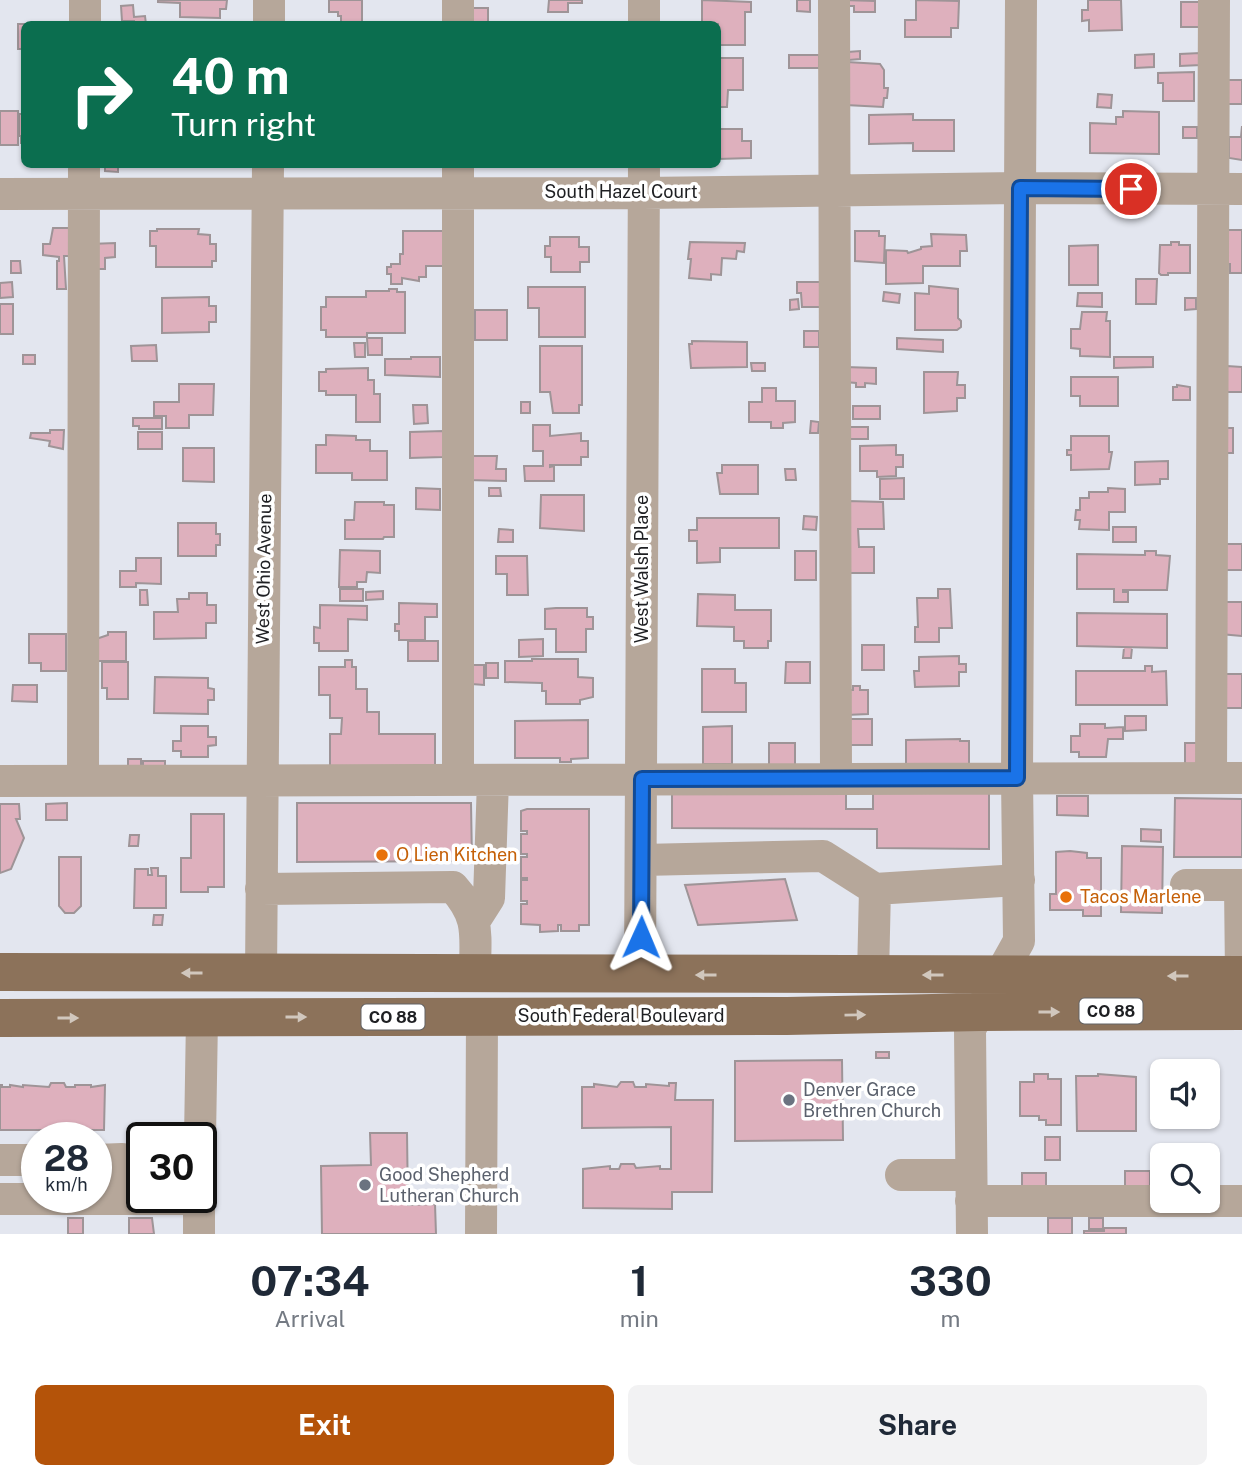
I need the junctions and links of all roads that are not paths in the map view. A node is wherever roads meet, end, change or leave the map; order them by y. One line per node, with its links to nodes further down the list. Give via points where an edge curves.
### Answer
1 (85, 0): 8 (street)
2 (269, 0): 9 (street)
3 (458, 0): 10 (street)
4 (644, 0): 11 (street)
5 (834, 0): 18 (street)
6 (1021, 0): 16 (street)
7 (1214, 0): 17 (street)
8 (85, 21)
9 (269, 21)
10 (458, 21)
11 (644, 21)
12 (268, 178): 13 (street, South Hazel Court); 14 (street, South Hazel Court); 25 (street, West Ohio Avenue)
13 (458, 178): 15 (street, South Hazel Court); 26 (street)
14 (84, 179): 19 (street, South Hazel Court); 29 (street)
15 (644, 179): 18 (street, South Hazel Court); 23 (street, West Walsh Place)
16 (1020, 188): 17 (street, South Hazel Court); 18 (street, South Hazel Court); 20 (street)
17 (1228, 189): 21 (street)
18 (834, 190): 24 (street)
19 (0, 194)
20 (1017, 778): 21 (street); 24 (street); 31 (street)
21 (1211, 778): 22 (street)
22 (1242, 778)
23 (642, 779): 24 (street); 27 (street); 30 (street, West Walsh Place)
24 (836, 779)
25 (261, 780): 26 (street); 29 (street); 34 (street, West Ohio Avenue)
26 (458, 780): 27 (street)
27 (493, 780): 36 (street, via 489,898)
28 (0, 781): 29 (street)
29 (83, 781)
30 (642, 860): 35 (street, via 823,856); 40 (street, West Walsh Place)
31 (1019, 880): 35 (street); 42 (street, via 1019,941)
32 (1186, 885): 33 (street)
33 (1241, 885): 43 (street)
34 (261, 889): 36 (street, via 453,887); 38 (street, West Ohio Avenue)
35 (875, 889): 41 (street)
36 (475, 920): 39 (street)
37 (0, 972): 38 (main road, CO 88, one-way to 37)
38 (261, 973): 39 (main road, CO 88)
39 (475, 974): 40 (main road, CO 88)
40 (640, 974): 41 (main road, CO 88, one-way to 40)
41 (873, 975): 42 (main road, CO 88, one-way to 41)
42 (1001, 976): 43 (main road, CO 88, one-way to 42); 44 (street)
43 (1242, 987): 44 (main road, South Federal Boulevard / CO 88, one-way to 43)
44 (981, 1012): 45 (main road, South Federal Boulevard / CO 88, one-way to 44); 53 (street, via 971,1029)
45 (482, 1017): 47 (main road, South Federal Boulevard / CO 88, one-way to 45); 59 (street)
46 (0, 1018): 47 (main road, South Federal Boulevard / CO 88, one-way to 47)
47 (202, 1018): 48 (street)
48 (200, 1122)
49 (0, 1160): 50 (street)
50 (21, 1160)
51 (112, 1160): 55 (street, via 122,1160)
52 (901, 1175): 53 (street)
53 (971, 1188): 57 (street); 61 (street)
54 (0, 1199): 55 (street)
55 (123, 1199): 56 (street)
56 (126, 1199)
57 (1242, 1201)
58 (199, 1213): 60 (street)
59 (481, 1233)
60 (199, 1234)
61 (972, 1234)

